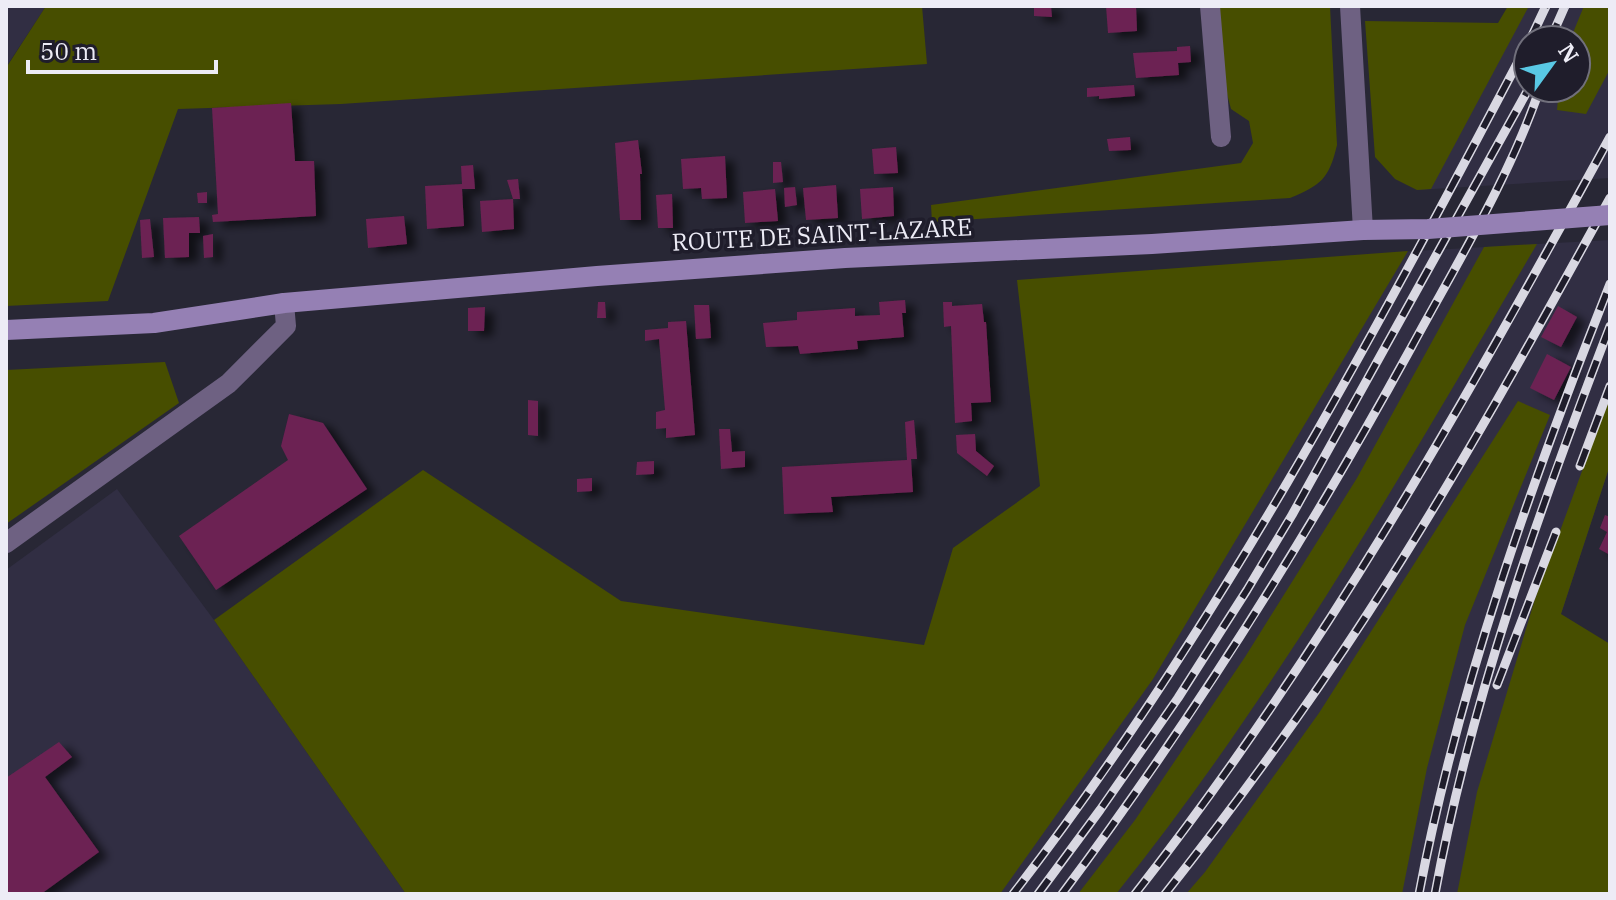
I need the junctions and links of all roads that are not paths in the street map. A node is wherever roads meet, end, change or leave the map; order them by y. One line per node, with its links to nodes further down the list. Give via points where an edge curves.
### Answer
1 (1210, 6): 3 (street)
2 (1350, 6): 5 (street)
3 (1221, 137)
4 (1610, 215): 5 (main road, ROUTE DE SAINT-LAZARE, bridge)
5 (1363, 230): 6 (main road, ROUTE DE SAINT-LAZARE, via 829,259)
6 (284, 303): 7 (main road, ROUTE DE SAINT-LAZARE, via 154,323); 8 (street, via 286,326 229,383)
7 (6, 330)
8 (6, 543)

